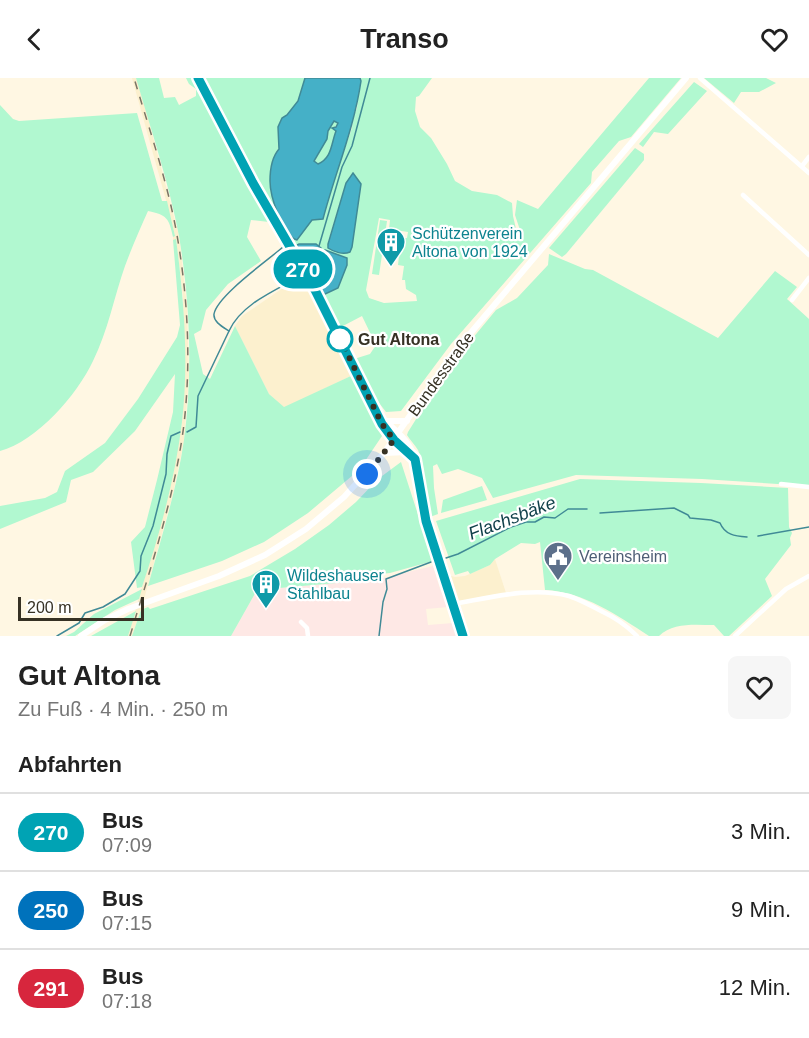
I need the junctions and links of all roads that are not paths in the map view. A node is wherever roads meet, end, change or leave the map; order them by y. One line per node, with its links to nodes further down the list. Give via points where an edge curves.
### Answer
1 (198, 78): 11 (main road, via 248,175 315,290)
2 (686, 78): 13 (main road, Bundesstraße, via 452,355)
3 (700, 78): 5 (street)
4 (809, 158): 5 (street)
5 (802, 166): 6 (street)
6 (809, 172)
7 (743, 195): 8 (street)
8 (809, 255)
9 (809, 278): 10 (street)
10 (792, 300)
11 (378, 416): 12 (main road); 15 (main road)
12 (386, 421): 13 (main road); 14 (main road)
13 (406, 421): 14 (main road, Bundesstraße)
14 (399, 433): 15 (main road, Bundesstraße); 18 (main road)
15 (394, 440): 16 (main road); 17 (main road, Bundesstraße)
16 (406, 452): 17 (main road); 18 (main road)
17 (384, 453): 24 (main road, Bundesstraße, via 332,508 279,547 219,576 128,609)
18 (415, 459): 22 (main road, via 426,521)
19 (781, 484): 20 (street)
20 (809, 487)
21 (809, 576): 28 (street, via 786,590)
22 (453, 604): 26 (main road); 27 (street, via 553,593 584,601 611,615)
23 (301, 621): 25 (street)
24 (81, 636)
25 (308, 636)
26 (463, 636)
27 (637, 636)
28 (735, 636)

